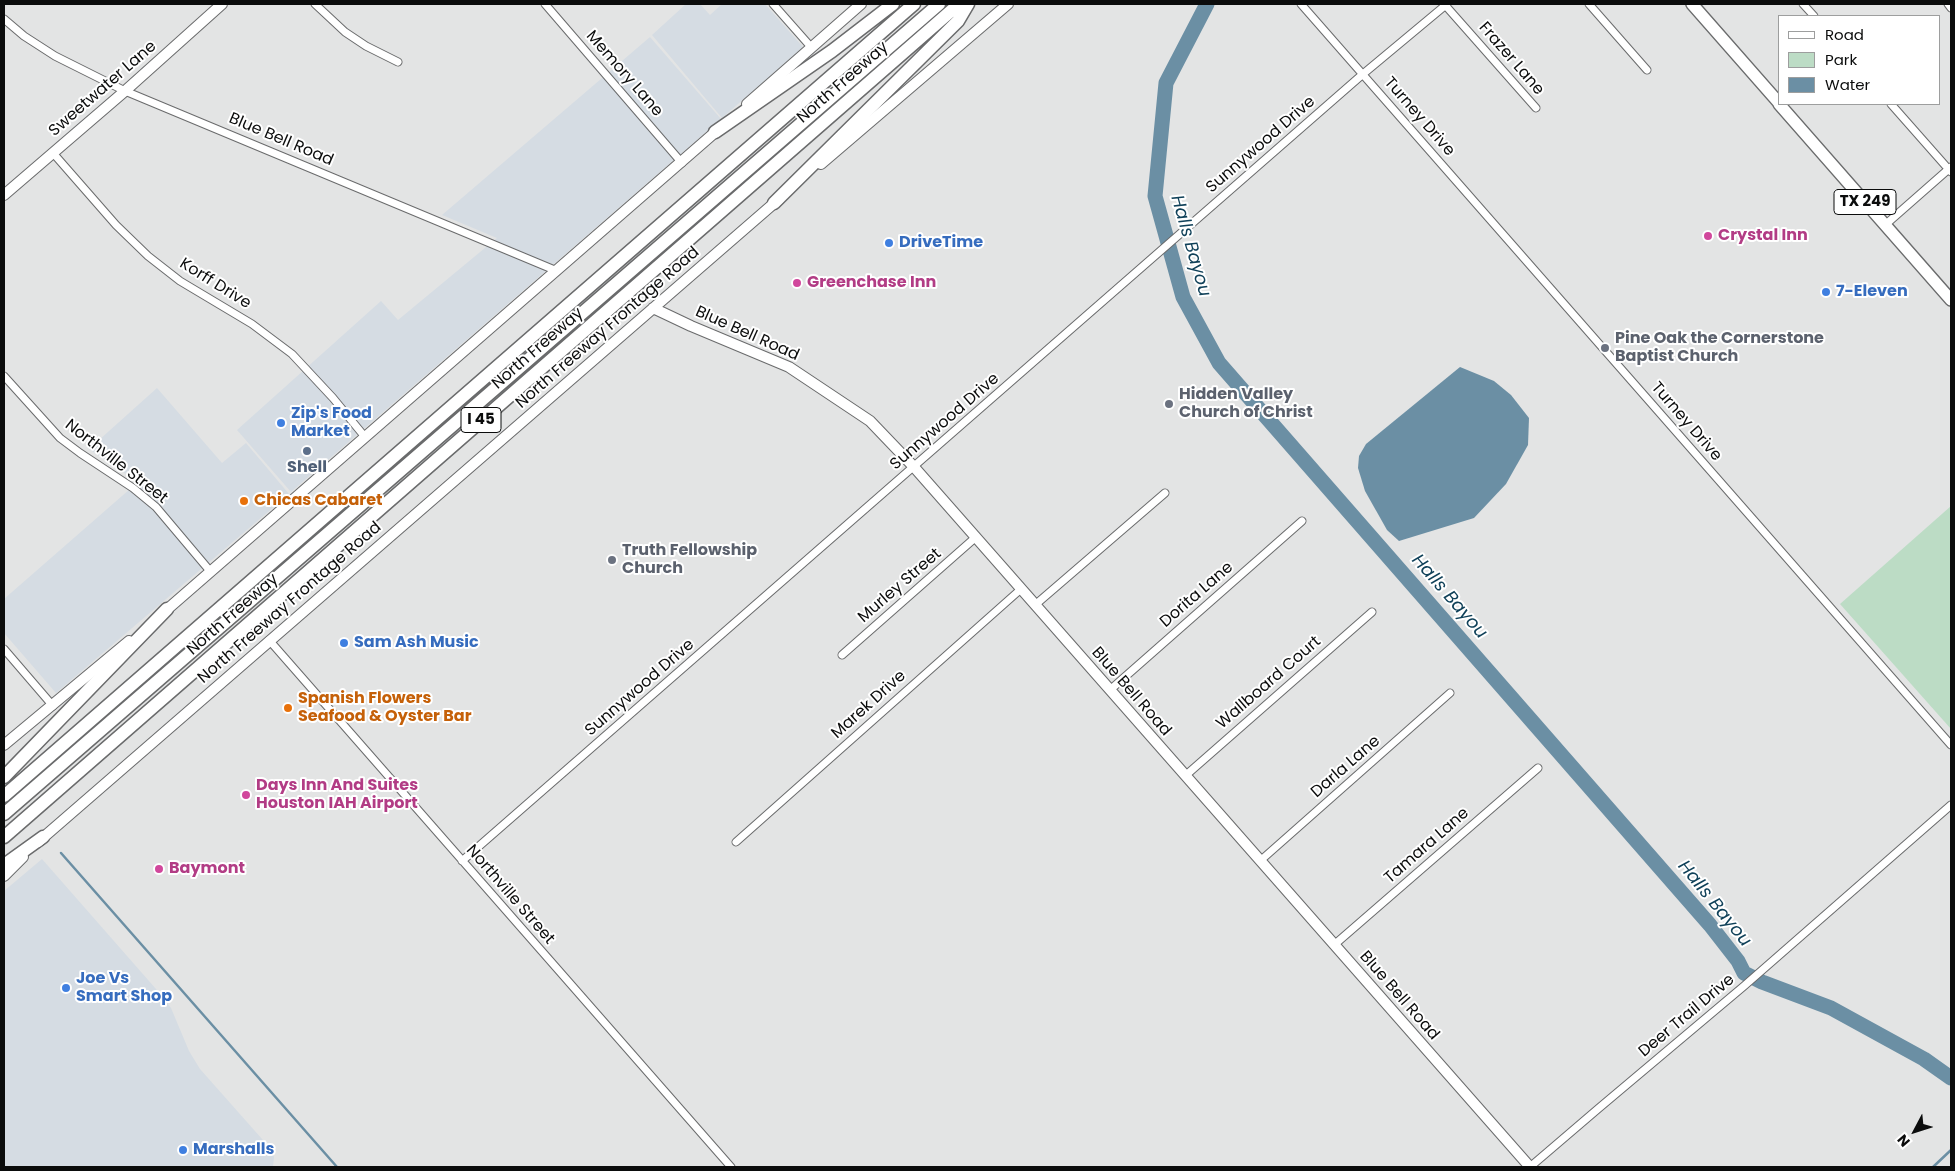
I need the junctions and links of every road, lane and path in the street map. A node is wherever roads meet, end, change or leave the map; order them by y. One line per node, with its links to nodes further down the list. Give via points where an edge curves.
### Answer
1 (222, 4): 25 (main road, Sweetwater Lane)
2 (315, 4): 22 (street, via 346,32)
3 (545, 4): 32 (street, Memory Lane)
4 (773, 4): 21 (street)
5 (861, 4): 21 (main road)
6 (893, 4): 30 (highway, via 832,51)
7 (914, 4): 62 (highway, North Freeway / I 45)
8 (939, 4): 64 (highway, North Freeway / I 45)
9 (958, 4): 66 (highway, North Freeway / I 45)
10 (968, 4): 35 (highway, via 958,22)
11 (1008, 4): 35 (main road, North Freeway Frontage Road)
12 (1301, 4): 24 (street, Turney Drive)
13 (1588, 4): 23 (street)
14 (1692, 4): 26 (main road, TX 249)
15 (1803, 4): 19 (street)
16 (1948, 4): 18 (street)
17 (1446, 5): 24 (street, Sunnywood Drive); 29 (street, Frazer Lane)
18 (1951, 8)
19 (1813, 15)
20 (4, 19): 25 (street, Blue Bell Road, via 55,56)
21 (810, 47): 30 (main road)
22 (398, 62)
23 (1647, 70)
24 (1362, 74): 42 (street, Sunnywood Drive); 58 (street, Turney Drive)
25 (125, 91): 31 (main road, Sweetwater Lane); 37 (street, Blue Bell Road)
26 (1778, 102)
27 (1781, 105): 36 (main road, TX 249)
28 (1892, 105): 33 (street)
29 (1536, 108)
30 (715, 132): 32 (main road)
31 (53, 153): 34 (main road, Sweetwater Lane); 41 (street, Korff Drive, via 116,225 148,256 180,281 252,324 292,354)
32 (682, 163): 37 (main road)
33 (1950, 169): 36 (street)
34 (4, 195)
35 (774, 203): 39 (main road, North Freeway Frontage Road)
36 (1885, 224): 38 (main road, TX 249)
37 (557, 271): 41 (main road)
38 (1951, 300)
39 (653, 308): 42 (main road, Blue Bell Road, via 790,367 870,421); 51 (main road, North Freeway Frontage Road)
40 (4, 376): 46 (street, Northville Street, via 60,438 156,507)
41 (365, 437): 46 (main road)
42 (914, 467): 45 (main road, Blue Bell Road); 68 (street, Sunnywood Drive)
43 (1165, 493): 48 (street)
44 (1302, 521): 54 (street, Dorita Lane)
45 (976, 537): 47 (main road, Blue Bell Road); 53 (street, Murley Street)
46 (210, 571): 49 (main road)
47 (1021, 588): 48 (main road, Blue Bell Road); 67 (street, Marek Drive)
48 (1036, 605): 54 (main road, Blue Bell Road)
49 (167, 609): 56 (main road); 61 (highway)
50 (1372, 612): 60 (street, Wallboard Court)
51 (269, 640): 65 (main road, North Freeway Frontage Road); 68 (street, Northville Street)
52 (4, 649): 56 (street)
53 (842, 655)
54 (1110, 690): 60 (main road, Blue Bell Road)
55 (1450, 694): 69 (street, Darla Lane)
56 (53, 706): 57 (main road)
57 (4, 745)
58 (1951, 745)
59 (1538, 768): 72 (street, Tamara Lane)
60 (1185, 776): 69 (main road, Blue Bell Road)
61 (4, 777)
62 (4, 796)
63 (1951, 805): 74 (street, Deer Trail Drive)
64 (4, 814)
65 (44, 836): 70 (highway); 71 (main road, North Freeway Frontage Road)
66 (4, 837)
67 (736, 842)
68 (462, 861): 73 (street, Northville Street)
69 (1260, 861): 72 (main road, Blue Bell Road)
70 (4, 865)
71 (4, 876)
72 (1334, 945): 74 (main road, Blue Bell Road)
73 (731, 1167)
74 (1530, 1167)

